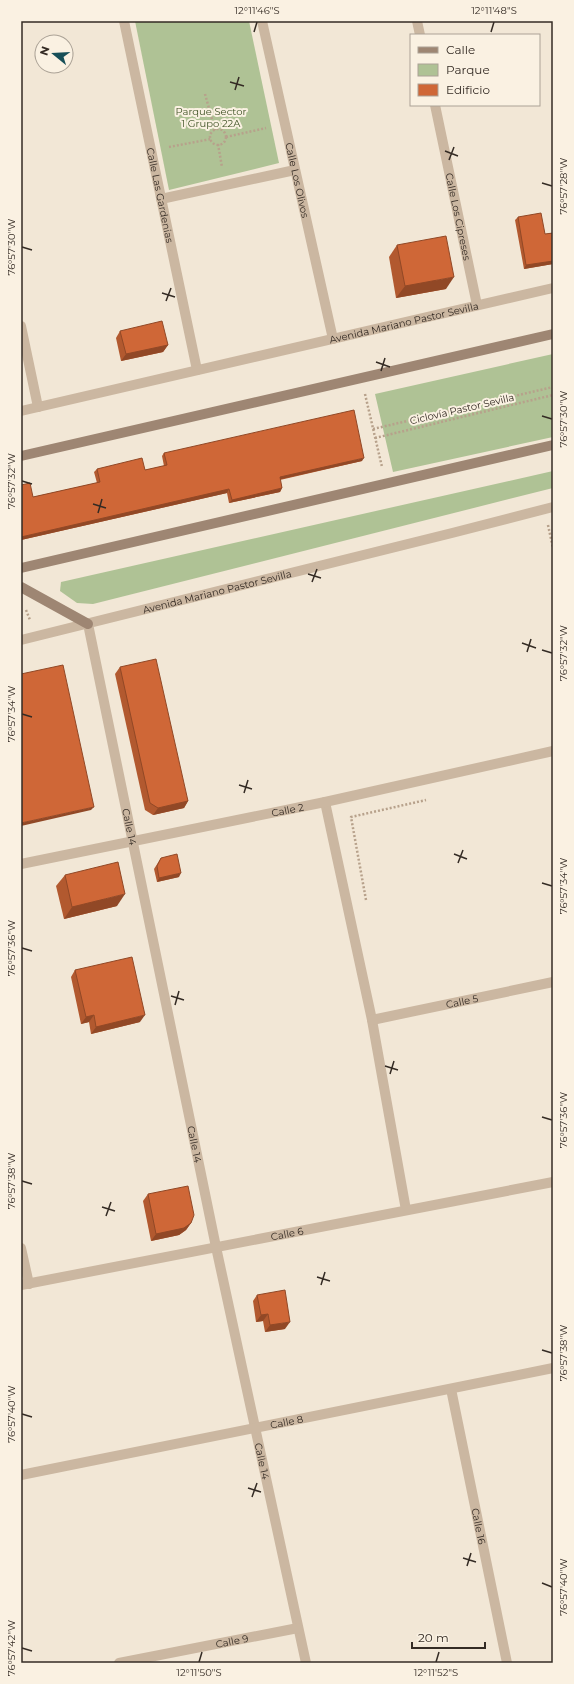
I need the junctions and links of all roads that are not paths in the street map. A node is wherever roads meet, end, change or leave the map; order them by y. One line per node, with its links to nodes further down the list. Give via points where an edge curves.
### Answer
1 (124, 21): 7 (street, Calle Las Gardenias)
2 (262, 21): 6 (street, Calle Los Olivos)
3 (417, 21): 4 (street)
4 (420, 34)
5 (435, 106): 9 (street, Calle Los Cipreses)
6 (296, 170): 7 (street); 12 (street, Calle Los Olivos)
7 (161, 198): 13 (street, Calle Las Gardenias)
8 (553, 288): 9 (street, Avenida Mariano Pastor Sevilla)
9 (477, 306): 12 (street, Avenida Mariano Pastor Sevilla)
10 (21, 326): 14 (street)
11 (553, 334): 17 (main road)
12 (333, 339): 13 (street, Avenida Mariano Pastor Sevilla)
13 (197, 370): 14 (street, Avenida Mariano Pastor Sevilla)
14 (38, 407): 15 (street, Avenida Mariano Pastor Sevilla)
15 (21, 411)
16 (553, 445): 19 (main road)
17 (21, 456)
18 (549, 508): 21 (street, Avenida Mariano Pastor Sevilla)
19 (21, 568)
20 (21, 587): 21 (main road)
21 (88, 624): 22 (street, Avenida Mariano Pastor Sevilla); 25 (street, Calle 14)
22 (21, 640)
23 (553, 751): 24 (street, Calle 2)
24 (325, 802): 25 (street, Calle 2); 28 (street)
25 (132, 840): 26 (street, Calle 2); 32 (street, Calle 14)
26 (21, 864)
27 (553, 982): 28 (street, Calle 5)
28 (372, 1020): 30 (street)
29 (553, 1182): 30 (street, Calle 6)
30 (406, 1210): 32 (street, Calle 6)
31 (21, 1248): 33 (street)
32 (216, 1248): 33 (street, Calle 6); 36 (street, Calle 14)
33 (25, 1284)
34 (553, 1368): 35 (street, Calle 8)
35 (451, 1389): 36 (street, Calle 8); 41 (street, Calle 16)
36 (254, 1428): 37 (street, Calle 8); 38 (street, Calle 14)
37 (21, 1475)
38 (298, 1628): 39 (street, Calle 9); 40 (street, Calle 14)
39 (119, 1663)
40 (306, 1663)
41 (507, 1663)

